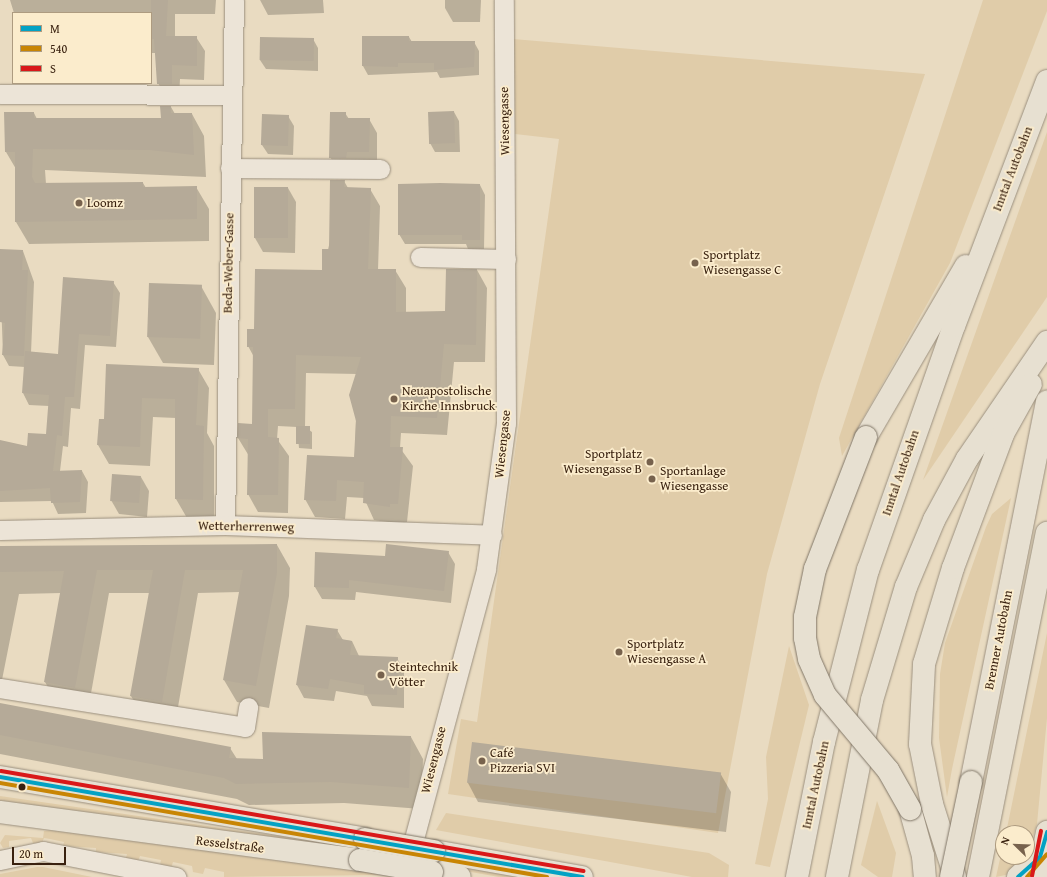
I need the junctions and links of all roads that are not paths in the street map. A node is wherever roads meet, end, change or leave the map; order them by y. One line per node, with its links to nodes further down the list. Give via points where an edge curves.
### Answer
1 (234, 0): 5 (street, Beda-Weber-Gasse)
2 (504, 0): 11 (street, Wiesengasse)
3 (1047, 81): 9 (main road, Inntal Autobahn)
4 (0, 94): 5 (street)
5 (231, 100): 6 (street); 7 (street, Beda-Weber-Gasse)
6 (0, 106)
7 (230, 168): 8 (street); 15 (street, Beda-Weber-Gasse)
8 (380, 169)
9 (989, 231): 31 (main road, Inntal Autobahn, via 868,570 824,742); 33 (main road, bridge, via 952,288 866,437 815,569 805,617 809,660 825,695 888,770 910,809 924,856)
10 (420, 257): 11 (street)
11 (506, 259): 18 (street, Wiesengasse, via 507,405)
12 (1047, 342): 32 (main road, via 966,459 934,520 906,587 872,700)
13 (1047, 346): 35 (main road, via 1031,384 1003,434 953,568 924,664 920,744 932,804)
14 (1045, 410): 34 (main road, Brenner Autobahn, bridge)
15 (225, 525): 16 (street, Wetterherrenweg); 18 (street, Wetterherrenweg)
16 (0, 530)
17 (1047, 533): 36 (main road, Brenner Autobahn)
18 (492, 535): 28 (street, Wiesengasse)
19 (0, 688): 20 (street, via 245,727)
20 (248, 707)
21 (0, 777): 25 (main road, Resselstraße, bridge, via 365,839)
22 (0, 812): 25 (main road, Resselstraße, bridge, via 360,860)
23 (1047, 832): 26 (main road)
24 (0, 860): 27 (street, via 43,851)
25 (433, 862): 29 (main road, Resselstraße); 30 (main road, Resselstraße)
26 (1039, 867): 37 (main road)
27 (176, 877)
28 (404, 877)
29 (460, 877)
30 (582, 877)
31 (797, 877)
32 (837, 877)
33 (925, 877)
34 (951, 877)
35 (955, 877)
36 (978, 877)
37 (1018, 877)

